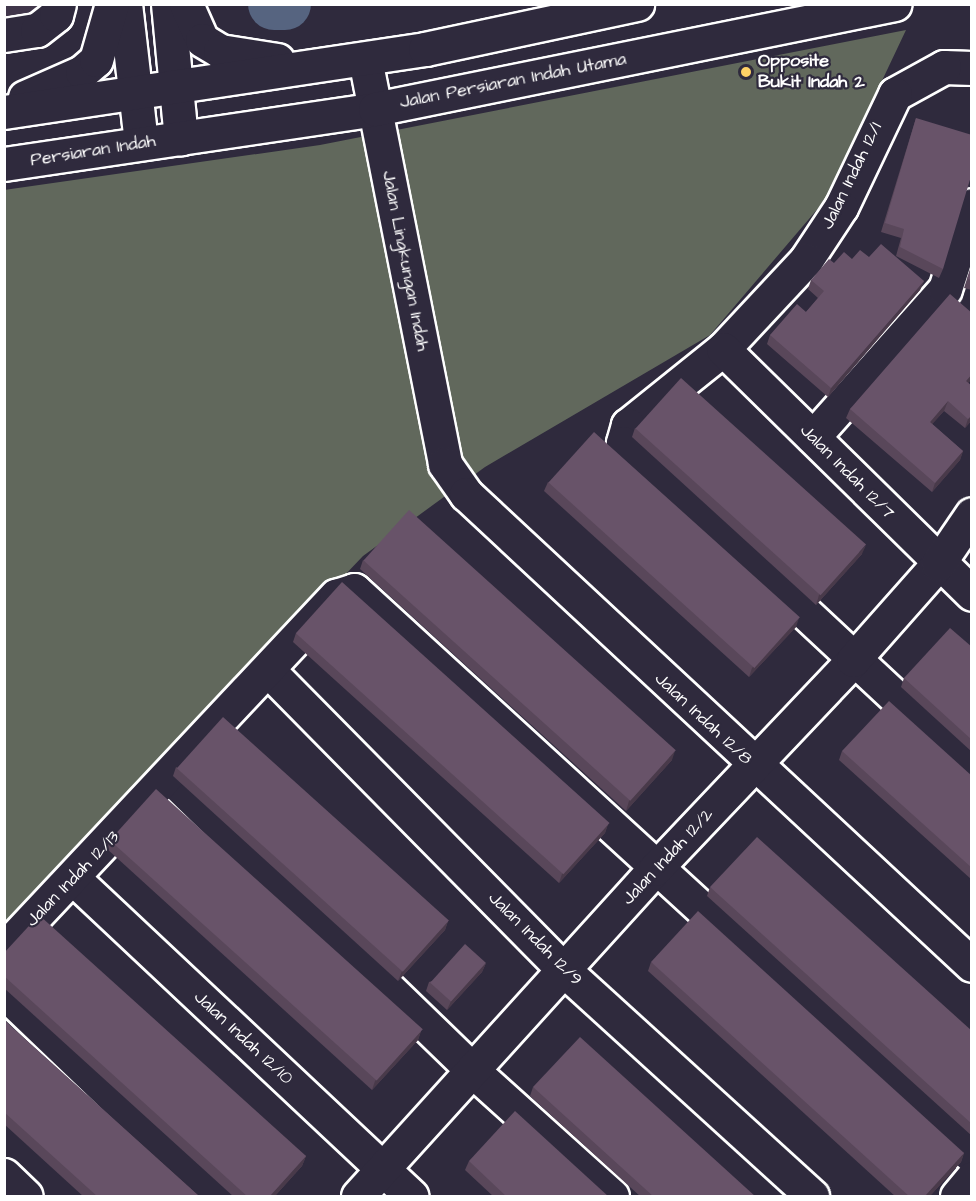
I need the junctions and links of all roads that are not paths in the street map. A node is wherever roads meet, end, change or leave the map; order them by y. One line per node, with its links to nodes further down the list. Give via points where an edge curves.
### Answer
1 (59, 4): 8 (street, via 56,15 37,30)
2 (112, 4): 14 (street, via 96,60 82,72)
3 (125, 4): 13 (street)
4 (168, 4): 12 (street)
5 (186, 4): 10 (street, via 202,40 220,51)
6 (637, 4): 9 (street)
7 (894, 4): 15 (street, Jalan Persiaran Indah Utama)
8 (4, 35)
9 (364, 59): 10 (street); 15 (street, Jalan Lingkungan Indah)
10 (327, 64): 12 (street)
11 (972, 68): 21 (street, Jalan Indah 12/1, via 944,67 908,83 880,119 823,237)
12 (175, 86): 13 (street); 17 (street)
13 (136, 92): 16 (street); 18 (street)
14 (4, 106)
15 (375, 109): 17 (street, Jalan Persiaran Indah Utama); 23 (street, Jalan Lingkungan Indah)
16 (4, 112)
17 (181, 138): 18 (street, Persiaran Indah)
18 (141, 143): 19 (street, Persiaran Indah)
19 (4, 164)
20 (972, 205): 22 (street, via 945,289)
21 (723, 349): 22 (street, Jalan Indah 12/7); 27 (street, Jalan Indah 12/1, via 628,425 623,434 628,452)
22 (813, 437): 25 (street, Jalan Indah 12/7)
23 (445, 464): 29 (street, Jalan Indah 12/8, via 466,494)
24 (972, 514): 25 (street, Jalan Indah 12/2)
25 (938, 564): 26 (street, Jalan Indah 12/7); 27 (street, Jalan Indah 12/2)
26 (972, 594)
27 (854, 660): 29 (street, Jalan Indah 12/2); 30 (street)
28 (269, 671): 31 (street, Jalan Indah 12/13); 32 (street, Jalan Indah 12/13, via 336,596 345,590 362,594); 36 (street, Jalan Indah 12/9)
29 (753, 767): 32 (street, Jalan Indah 12/2); 35 (street, Jalan Indah 12/8)
30 (972, 769)
31 (170, 777): 33 (street, Jalan Indah 12/13); 38 (street)
32 (655, 869): 36 (street, Jalan Indah 12/2); 39 (street)
33 (74, 879): 34 (street, Jalan Indah 12/13); 40 (street, Jalan Indah 12/10)
34 (4, 950)
35 (972, 965)
36 (565, 971): 38 (street, Jalan Indah 12/2); 48 (street, Jalan Indah 12/9)
37 (4, 992): 44 (street)
38 (473, 1071): 40 (street, Jalan Indah 12/2); 47 (street)
39 (972, 1156)
40 (383, 1169): 45 (street, Jalan Indah 12/2); 46 (street, Jalan Indah 12/10)
41 (4, 1175): 43 (street)
42 (972, 1178): 49 (street)
43 (26, 1197)
44 (217, 1197)
45 (358, 1197)
46 (412, 1197)
47 (612, 1197)
48 (812, 1197)
49 (957, 1197)

